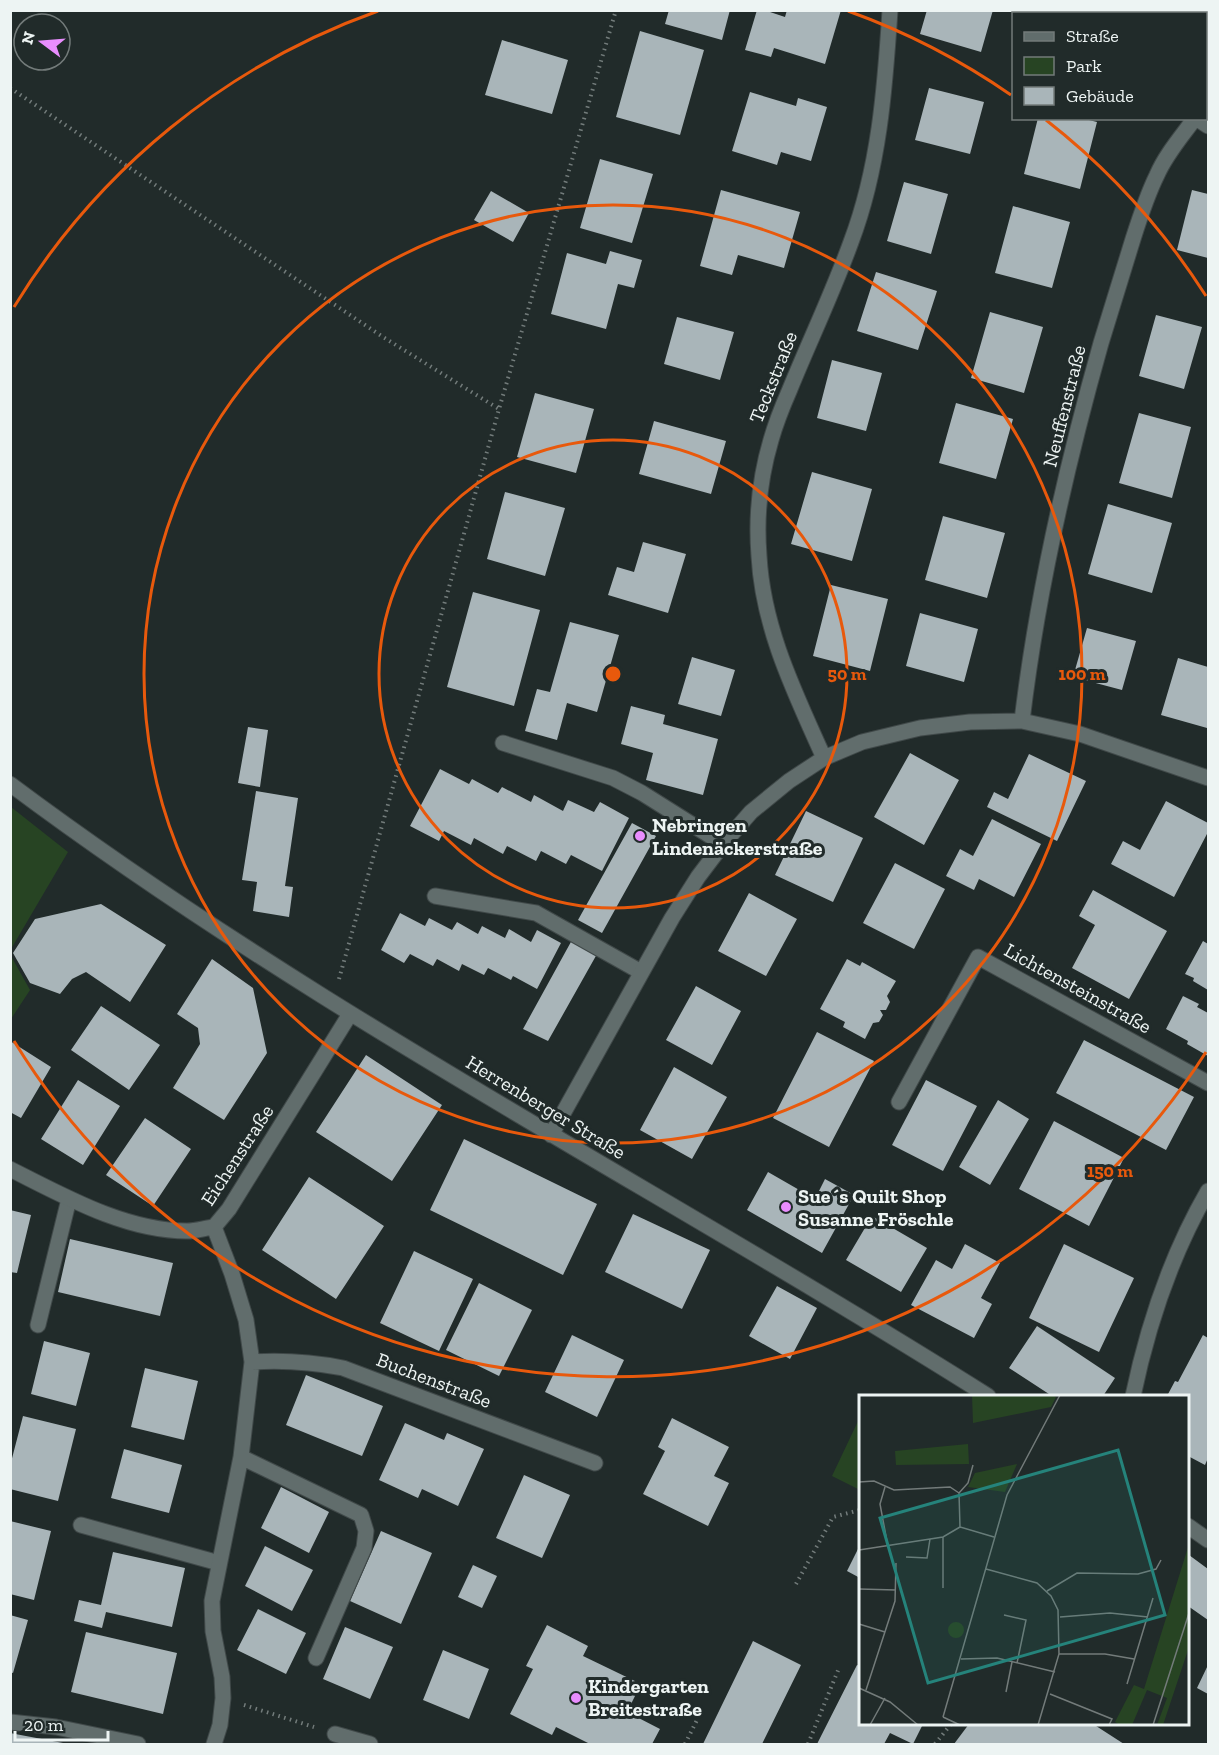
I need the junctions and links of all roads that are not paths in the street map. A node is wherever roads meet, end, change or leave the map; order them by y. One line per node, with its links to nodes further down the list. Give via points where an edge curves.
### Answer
1 (890, 10): 5 (street, Teckstraße, via 881,115 864,198 852,241 771,439 758,520 762,588 770,625 783,665)
2 (1193, 120): 3 (street, Neuffenstraße, via 1157,173 1144,204 1096,362 1052,543)
3 (1022, 722): 5 (street, via 970,722 920,728 862,742); 6 (street, via 1080,734)
4 (503, 744): 8 (street, via 613,778)
5 (824, 758): 8 (street, via 751,812)
6 (1209, 778)
7 (10, 784): 11 (street, Herrenberger Straße, via 89,842)
8 (723, 844): 10 (street, via 693,885)
9 (435, 896): 10 (street, via 536,913)
10 (641, 972): 14 (street)
11 (350, 1014): 14 (street, Herrenberger Straße); 18 (street, Eichenstraße)
12 (1209, 1083): 13 (street, Lichtensteinstraße, via 978,957)
13 (898, 1102)
14 (551, 1135): 21 (street, Herrenberger Straße)
15 (10, 1168): 17 (street, Eichenstraße)
16 (1209, 1191): 22 (street, via 1184,1235 1163,1287)
17 (69, 1199): 18 (street, Eichenstraße, via 160,1229 189,1231); 19 (street)
18 (214, 1227): 20 (street, via 246,1320)
19 (38, 1325)
20 (252, 1362): 23 (street); 24 (street, Buchenstraße, via 316,1362 343,1368)
21 (986, 1395)
22 (1133, 1395)
23 (241, 1457): 28 (street); 29 (street, via 361,1515 366,1530 364,1548)
24 (596, 1463)
25 (81, 1524): 28 (street)
26 (1189, 1527): 27 (street)
27 (1209, 1540)
28 (219, 1563): 33 (street, via 212,1601 223,1698)
29 (316, 1658)
30 (10, 1722): 32 (street)
31 (334, 1734): 34 (street)
32 (138, 1744)
33 (214, 1744)
34 (370, 1744)

